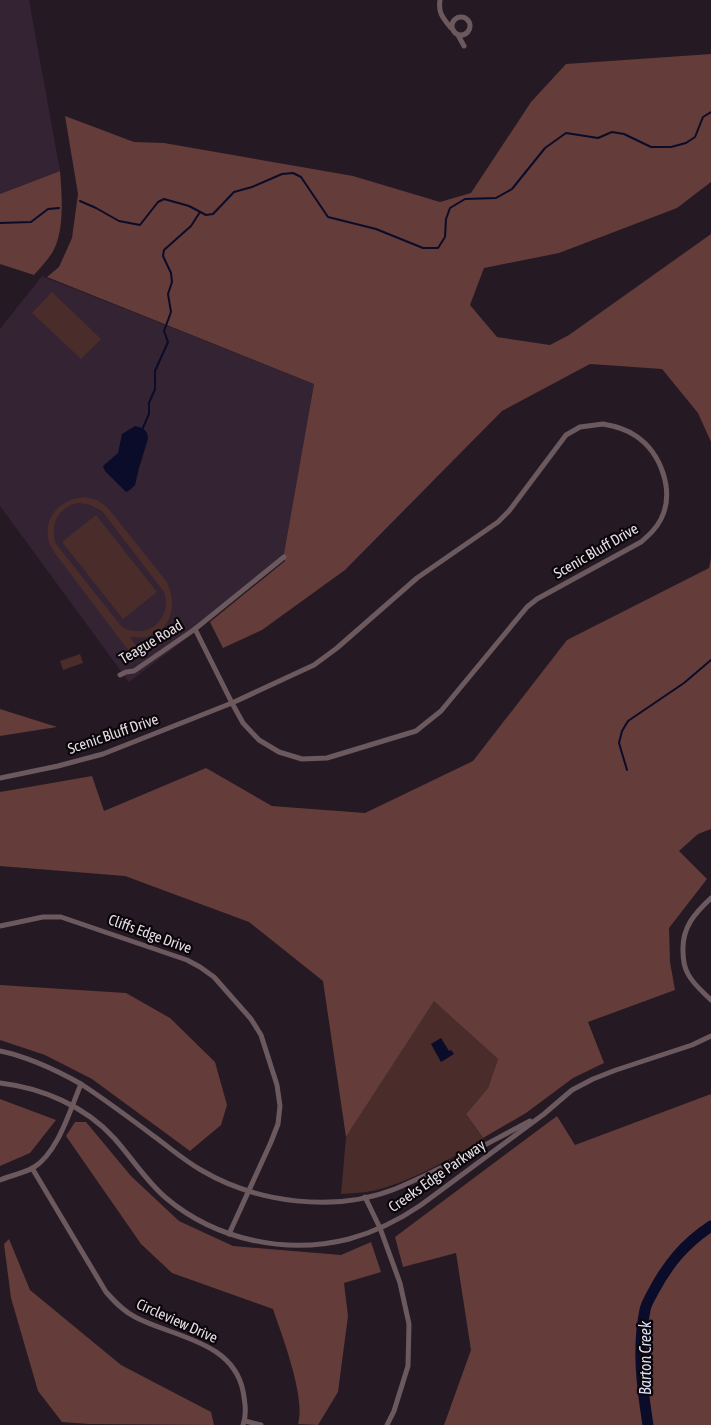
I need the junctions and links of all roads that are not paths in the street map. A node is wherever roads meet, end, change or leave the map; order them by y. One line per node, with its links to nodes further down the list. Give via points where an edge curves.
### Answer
1 (440, 0): 2 (street, via 441,16)
2 (452, 28): 3 (street); 3 (street, via 456,17 463,16 468,20 469,31)
3 (458, 35): 4 (street)
4 (464, 46)
5 (284, 557): 6 (street)
6 (195, 630): 7 (street, Teague Road, via 134,671); 8 (street, Scenic Bluff Drive)
7 (120, 675)
8 (232, 704): 8 (street, Scenic Bluff Drive, via 243,723 259,740 279,752 302,758 327,758 416,731 441,711 527,607 653,532 667,499 666,485 656,458 637,437 615,426 591,424 566,435 498,522 417,578 314,665); 9 (street, Scenic Bluff Drive, via 103,754)
9 (0, 778)
10 (711, 898): 12 (street, via 686,927 682,942 687,973)
11 (0, 926): 21 (street, Cliffs Edge Drive, via 43,917 61,917 187,960 214,977 261,1036 277,1085 278,1124)
12 (711, 1000)
13 (711, 1036): 18 (street, Creeks Edge Parkway, via 593,1079 572,1090)
14 (0, 1051): 16 (street, Creeks Edge Parkway, via 37,1062)
15 (0, 1083): 17 (street, Creeks Edge Parkway, via 37,1090)
16 (81, 1084): 17 (street); 21 (street, Creeks Edge Parkway, via 201,1170)
17 (72, 1106): 19 (street, via 53,1148); 24 (street, Creeks Edge Parkway, via 114,1138 166,1198 186,1213)
18 (544, 1114): 22 (street, Creeks Edge Parkway, via 422,1177); 23 (street, Creeks Edge Parkway, via 421,1205)
19 (32, 1168): 20 (street); 25 (street, Circleview Drive, via 115,1302 135,1317 215,1350 236,1370 246,1404)
20 (0, 1180)
21 (249, 1191): 22 (street, Creeks Edge Parkway, via 328,1202); 24 (street, Cliffs Edge Drive)
22 (365, 1197): 23 (street)
23 (380, 1228): 24 (street, Creeks Edge Parkway, via 350,1239 298,1245); 27 (street, via 400,1283 408,1324 408,1366 394,1411)
24 (229, 1234)
25 (244, 1423): 26 (street)
26 (261, 1425)
27 (386, 1425)

